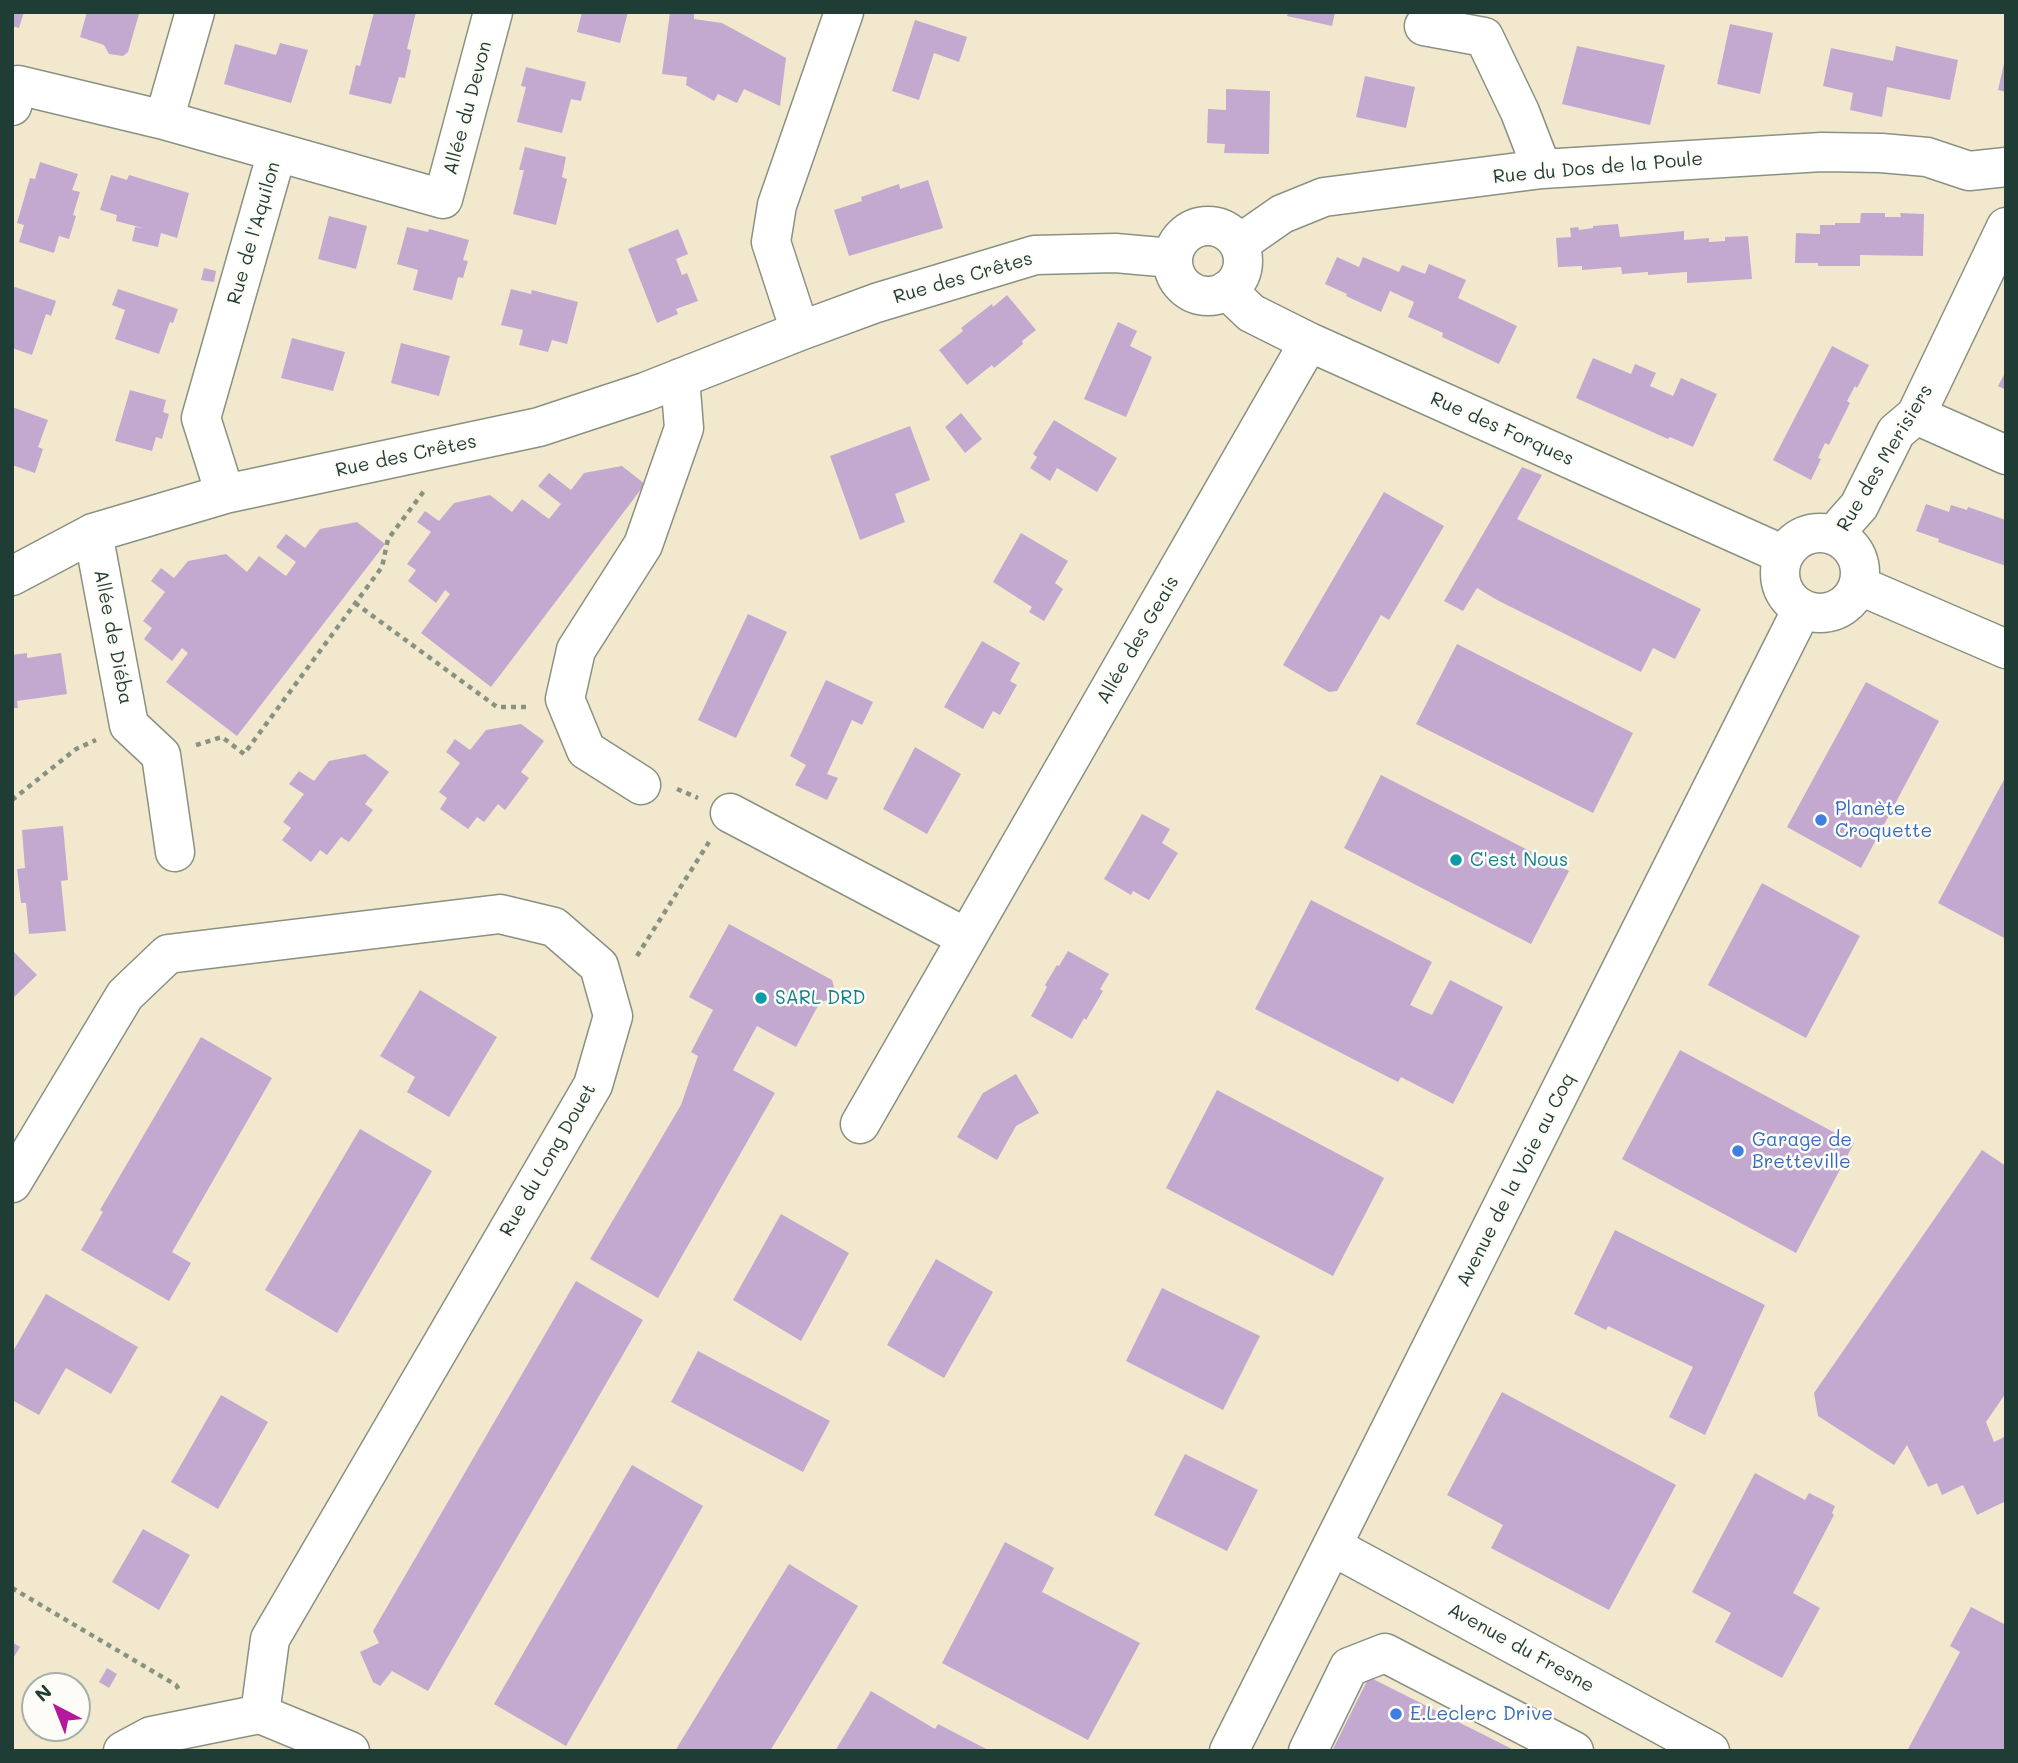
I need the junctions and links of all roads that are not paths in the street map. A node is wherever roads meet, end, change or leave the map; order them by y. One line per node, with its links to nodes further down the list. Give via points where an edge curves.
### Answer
1 (195, 12): 6 (street)
2 (493, 12): 7 (street, Allée du Devon, via 443,199)
3 (844, 12): 14 (street, via 777,205 771,242)
4 (1424, 26): 8 (street, via 1484,37)
5 (12, 106): 6 (street, Rue de l'Aquilon, via 19,85)
6 (164, 120): 7 (street, Rue de l'Aquilon)
7 (277, 152): 19 (street, Rue de l'Aquilon, via 201,418)
8 (1542, 169): 9 (street, Rue du Dos de la Poule, via 1822,152 1927,157); 11 (street, Rue du Dos de la Poule, via 1324,197 1282,214)
9 (1987, 169): 10 (street, Rue du Dos de la Poule, via 1987,191)
10 (2005, 228): 17 (street, Rue des Merisiers)
11 (1239, 244): 12 (street, via 1223,229 1200,226 1181,237); 13 (street, via 1243,265 1238,280)
12 (1172, 258): 13 (street, via 1174,273 1189,291 1212,296); 14 (street, Rue des Crêtes, via 1115,253 1035,255)
13 (1227, 290): 15 (street, Rue des Forques, via 1251,313)
14 (800, 331): 16 (street, Rue des Crêtes)
15 (1309, 342): 22 (street, Rue des Forques); 30 (street, Allée des Geais)
16 (680, 378): 19 (street, Rue des Crêtes, via 539,427); 27 (street, via 684,428 643,545 576,650 565,699 586,750)
17 (1916, 415): 18 (street); 21 (street, Rue des Merisiers, via 1896,432 1859,506)
18 (2006, 455)
19 (225, 495): 20 (street, Rue des Crêtes)
20 (93, 533): 23 (street, Rue des Crêtes); 29 (street, Allée de Diéba, via 129,725 161,755)
21 (1837, 537): 22 (street, via 1811,534); 24 (street, via 1856,555)
22 (1784, 555): 25 (street, via 1782,584)
23 (12, 576)
24 (1858, 585): 25 (street, via 1836,610); 26 (street)
25 (1802, 609): 33 (street, Avenue de la Voie au Coq)
26 (2006, 649)
27 (641, 785)
28 (730, 813): 30 (street)
29 (175, 852)
30 (967, 938): 31 (street, Allée des Geais)
31 (860, 1124)
32 (12, 1183): 34 (street, Rue du Long Douet, via 125,995 168,954 500,914 554,927 599,966 613,1016 593,1084 270,1639)
33 (1332, 1546): 37 (street, Avenue de la Voie au Coq); 40 (street, Avenue du Fresne)
34 (260, 1714): 35 (street, via 151,1736); 36 (street)
35 (124, 1751)
36 (351, 1751)
37 (1229, 1751)
38 (1308, 1751): 39 (street, via 1349,1667 1385,1653)
39 (1574, 1751)
40 (1710, 1751)

